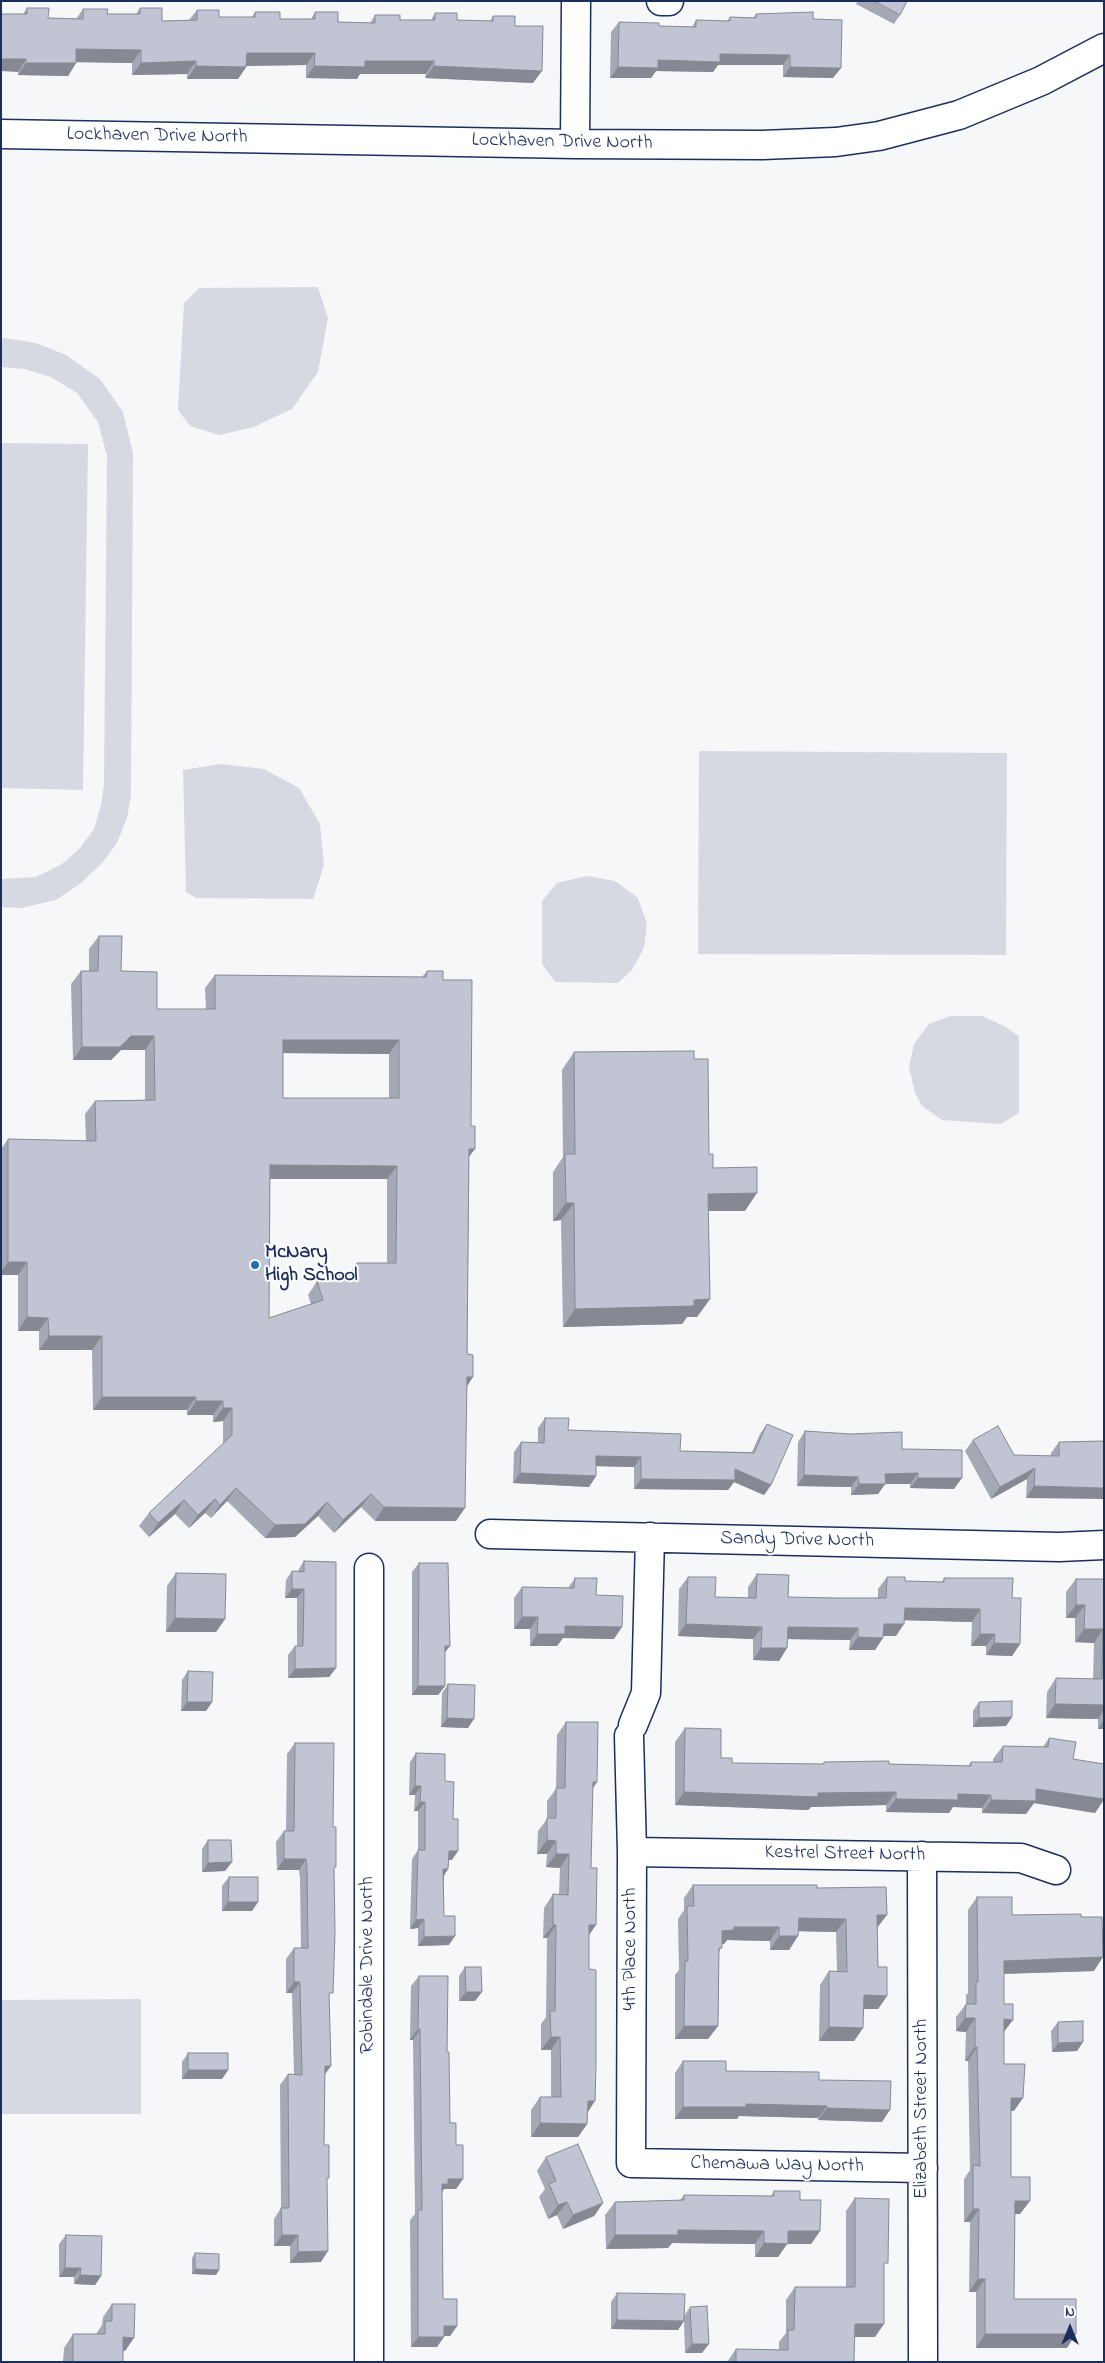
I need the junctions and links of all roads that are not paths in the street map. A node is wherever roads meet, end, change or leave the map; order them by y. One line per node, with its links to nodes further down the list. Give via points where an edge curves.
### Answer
1 (576, 1): 6 (street)
2 (661, 1): 3 (street)
3 (669, 1)
4 (1104, 48): 6 (street, Lockhaven Drive North, via 1006,97 959,115 879,136 836,142 762,145)
5 (1, 134): 6 (street, Lockhaven Drive North)
6 (575, 144)
7 (490, 1534): 8 (street, Sandy Drive North)
8 (650, 1537): 9 (street, Sandy Drive North); 11 (street, 4th Place North, via 646,1693 631,1730)
9 (1104, 1546)
10 (369, 1568): 16 (street, Robindale Drive North)
11 (632, 1852): 12 (street, Kestrel Street North); 14 (street, 4th Place North)
12 (922, 1856): 13 (street, Kestrel Street North, via 1021,1858); 15 (street, Elizabeth Street North)
13 (1056, 1870)
14 (631, 2163): 15 (street, Chemawa Way North)
15 (923, 2168): 17 (street, Elizabeth Street North)
16 (370, 2362)
17 (923, 2362)

